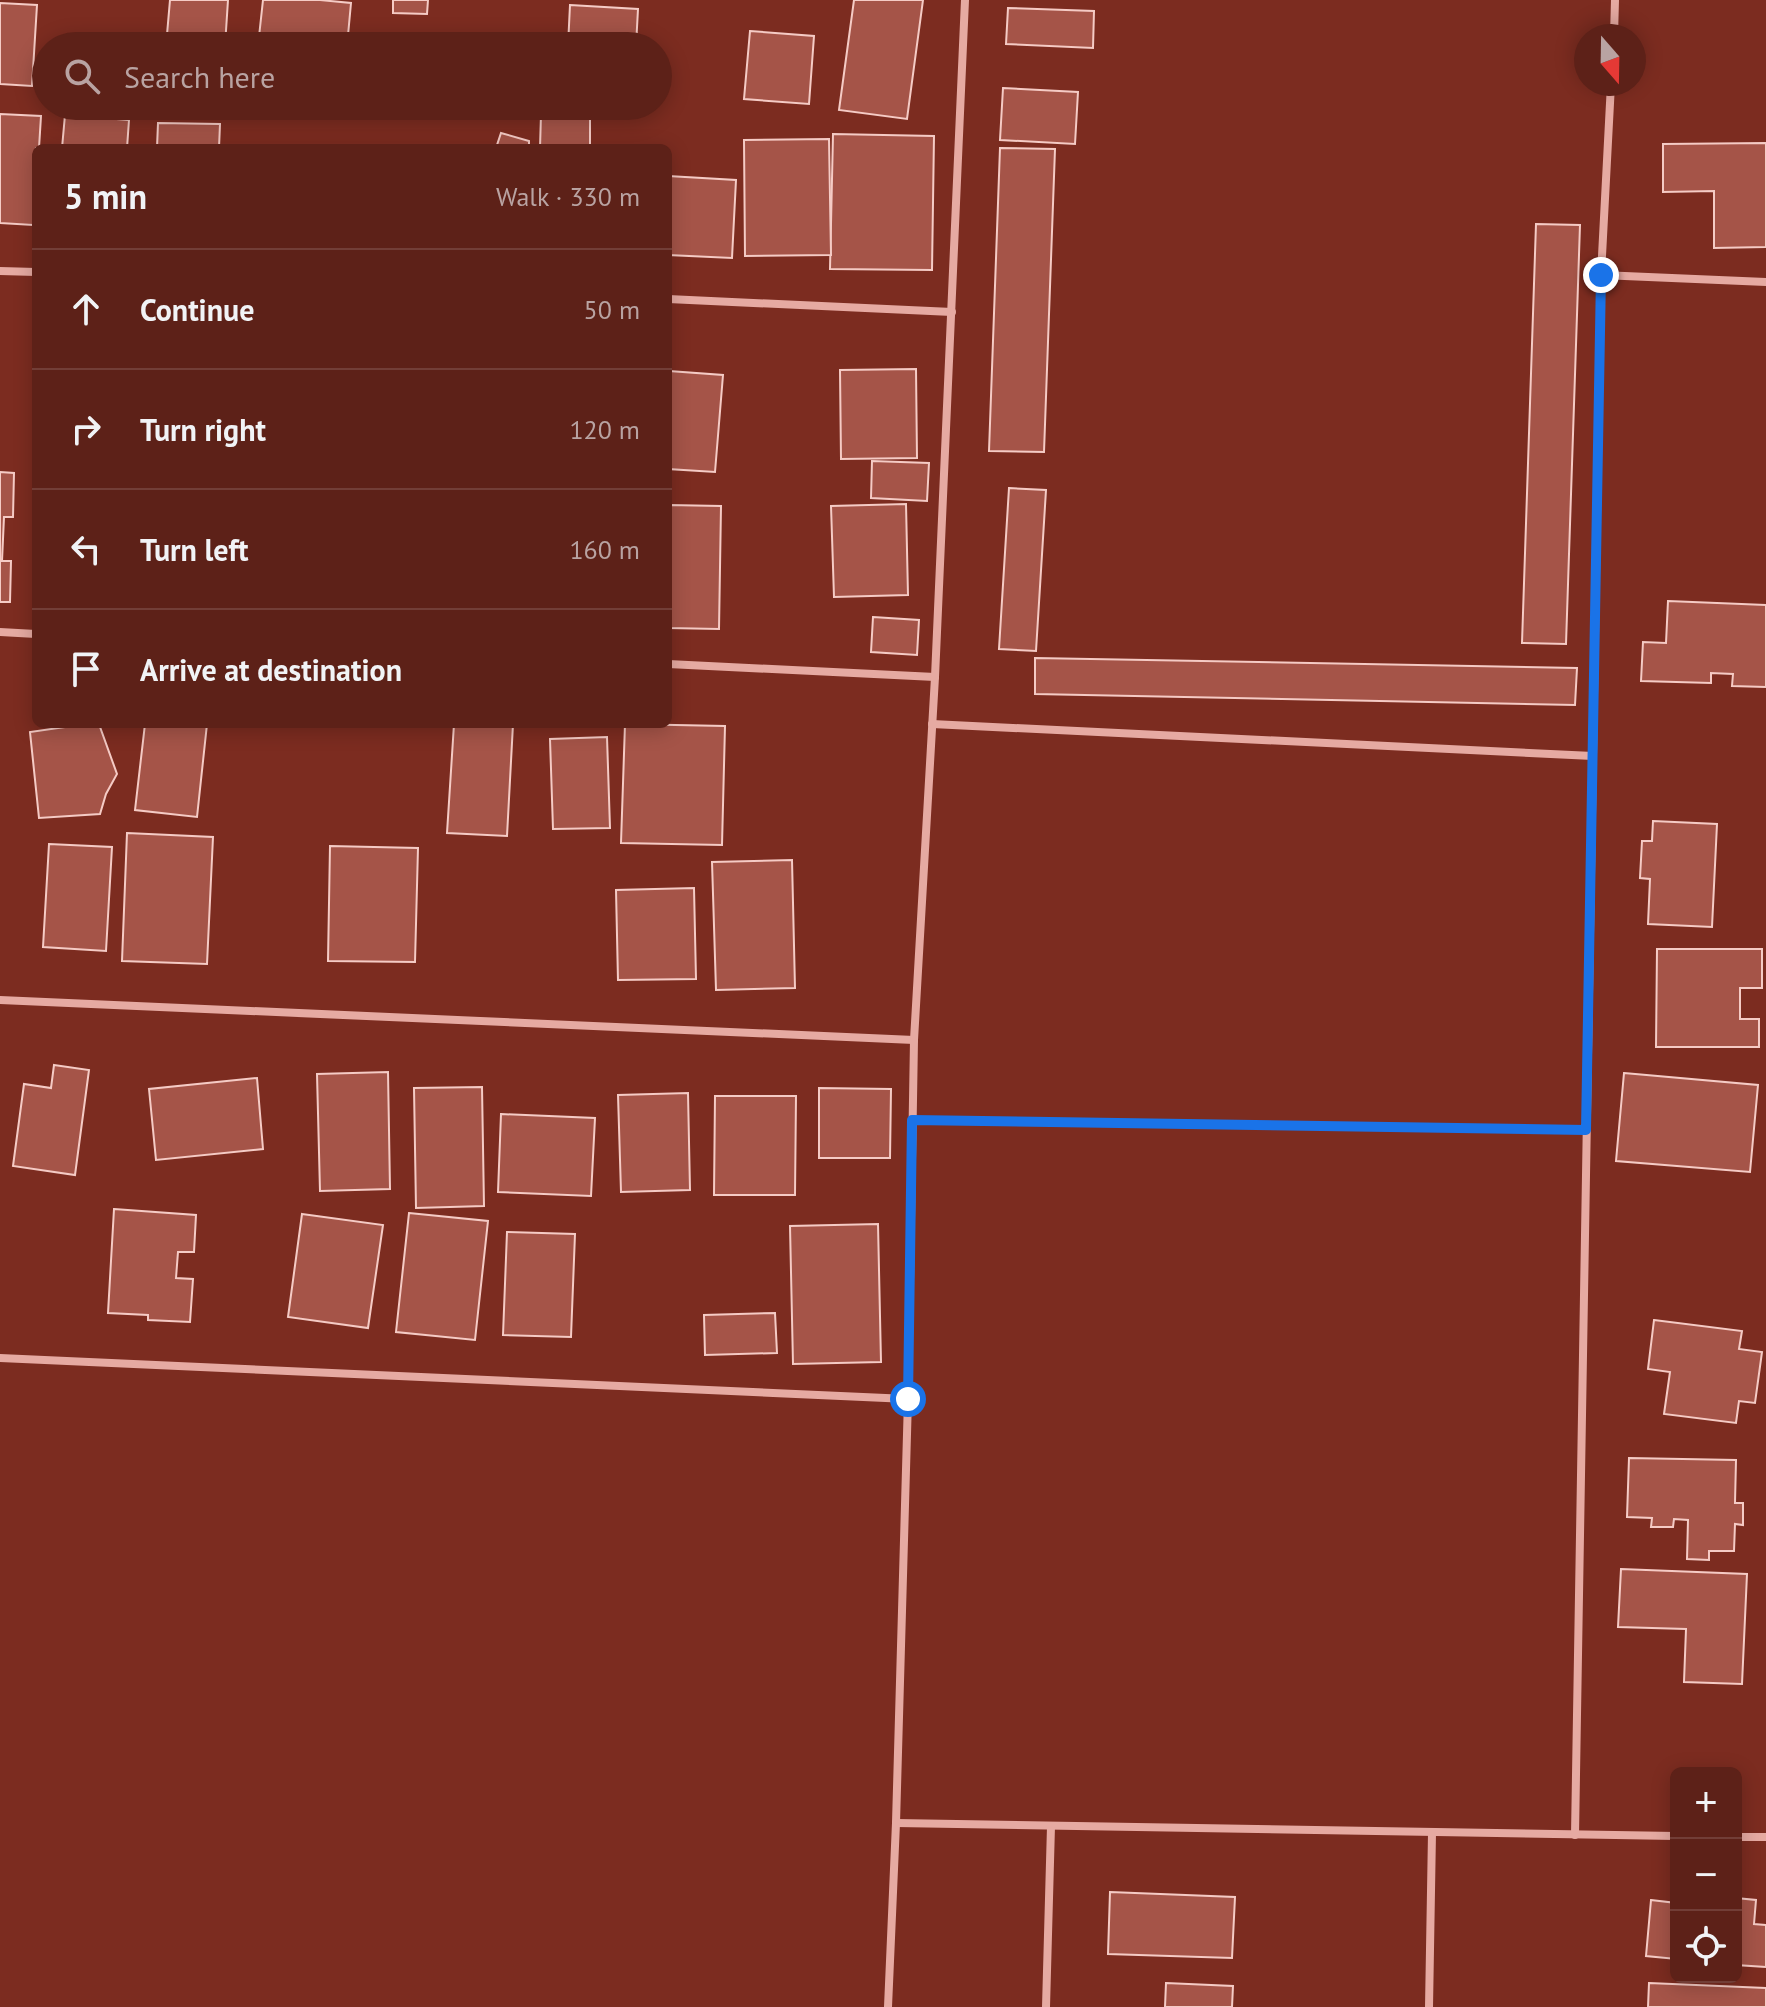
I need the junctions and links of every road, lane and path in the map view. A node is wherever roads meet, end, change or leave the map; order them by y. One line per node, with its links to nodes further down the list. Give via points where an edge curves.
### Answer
1 (965, 0): 10 (street)
2 (1615, 0): 3 (street)
3 (1614, 24)
4 (1610, 96): 7 (street)
5 (0, 271): 6 (street)
6 (32, 272)
7 (1601, 275): 8 (street); 16 (street)
8 (1766, 282)
9 (672, 299): 10 (street)
10 (952, 312): 14 (street)
11 (0, 632): 12 (street)
12 (32, 634)
13 (672, 664): 14 (street)
14 (935, 677): 15 (street)
15 (932, 724): 16 (street); 18 (street)
16 (1593, 756): 20 (street)
17 (0, 1000): 18 (street)
18 (914, 1040): 19 (street)
19 (912, 1120): 20 (street); 22 (street)
20 (1586, 1130): 26 (street)
21 (0, 1358): 22 (street)
22 (908, 1399): 23 (street)
23 (896, 1823): 24 (street); 30 (street)
24 (1051, 1826): 25 (street); 31 (street)
25 (1432, 1833): 26 (street); 32 (street)
26 (1575, 1835): 27 (street)
27 (1670, 1836)
28 (1742, 1837): 29 (street)
29 (1766, 1837)
30 (888, 2007)
31 (1046, 2007)
32 (1429, 2007)

